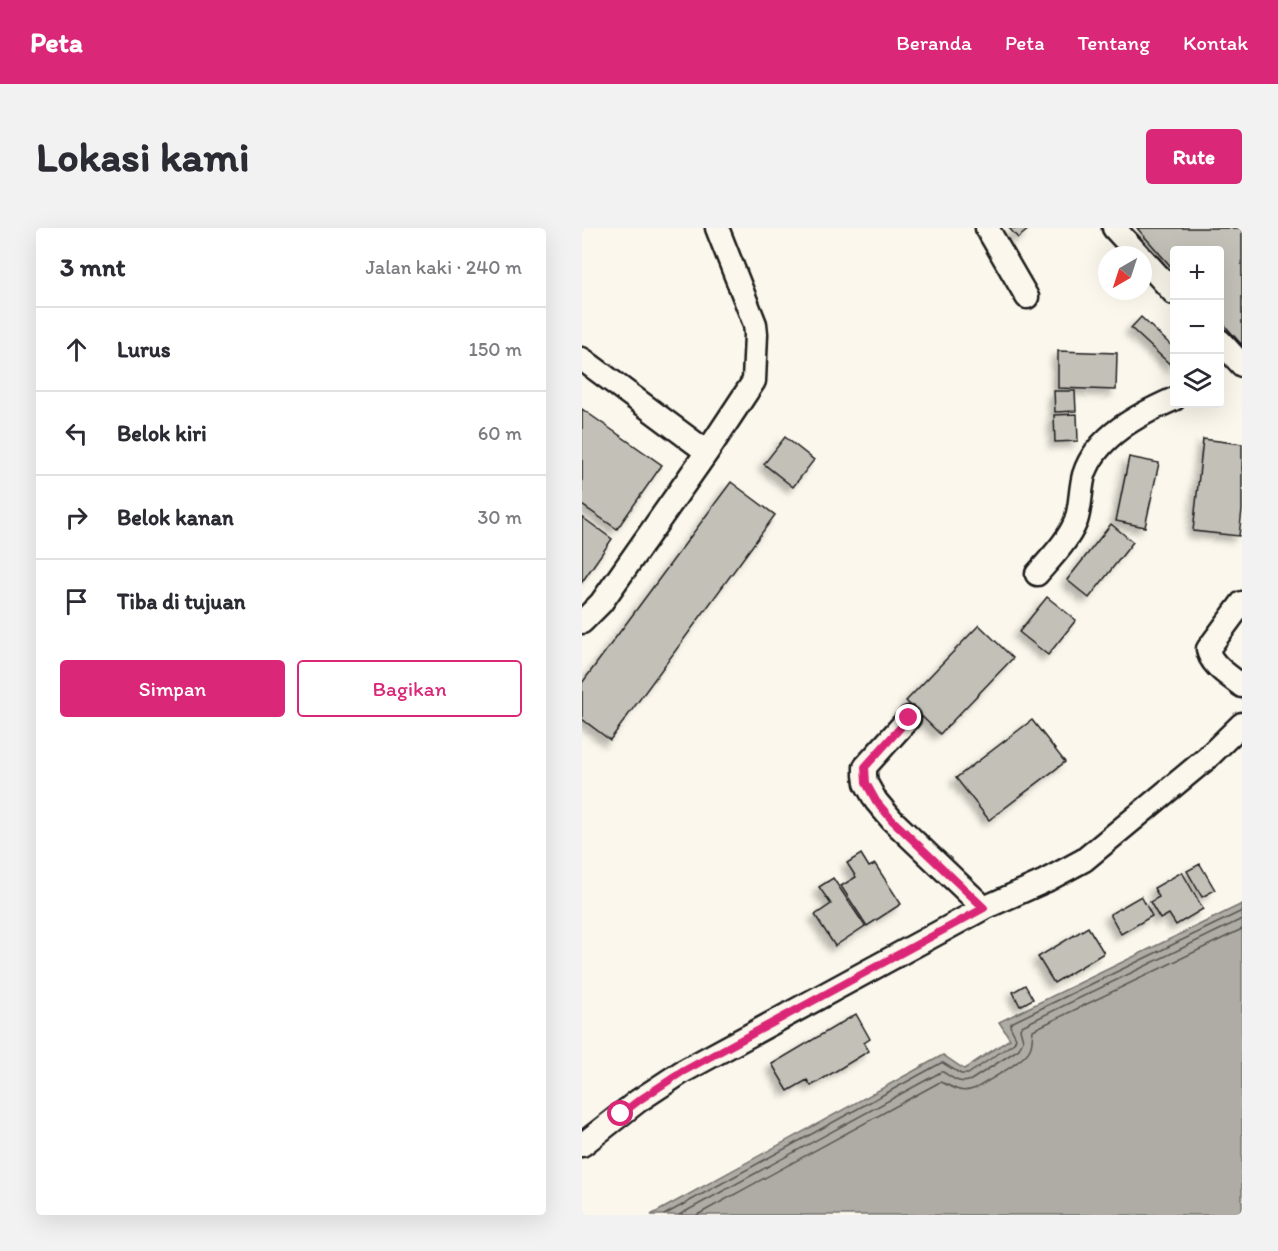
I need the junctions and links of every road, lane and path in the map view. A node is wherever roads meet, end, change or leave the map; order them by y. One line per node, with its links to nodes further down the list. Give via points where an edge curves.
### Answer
1 (717, 228): 12 (lane, via 755,324 754,381)
2 (987, 228): 7 (lane)
3 (1114, 228): 4 (lane)
4 (1131, 246)
5 (1152, 269): 6 (lane)
6 (1170, 289)
7 (1028, 297)
8 (1224, 345): 10 (lane)
9 (582, 359): 12 (lane)
10 (1242, 365)
11 (1170, 401): 13 (lane, via 1122,427 1093,457 1084,475 1076,522)
12 (707, 452): 15 (lane, via 601,603)
13 (1037, 574)
14 (1242, 603): 16 (lane, via 1208,649 1215,663)
15 (582, 622)
16 (1242, 686)
17 (909, 718): 19 (lane, via 865,767 866,783 892,820)
18 (1242, 724): 19 (lane, via 1084,860)
19 (984, 908): 20 (lane, via 682,1072)
20 (582, 1145)

